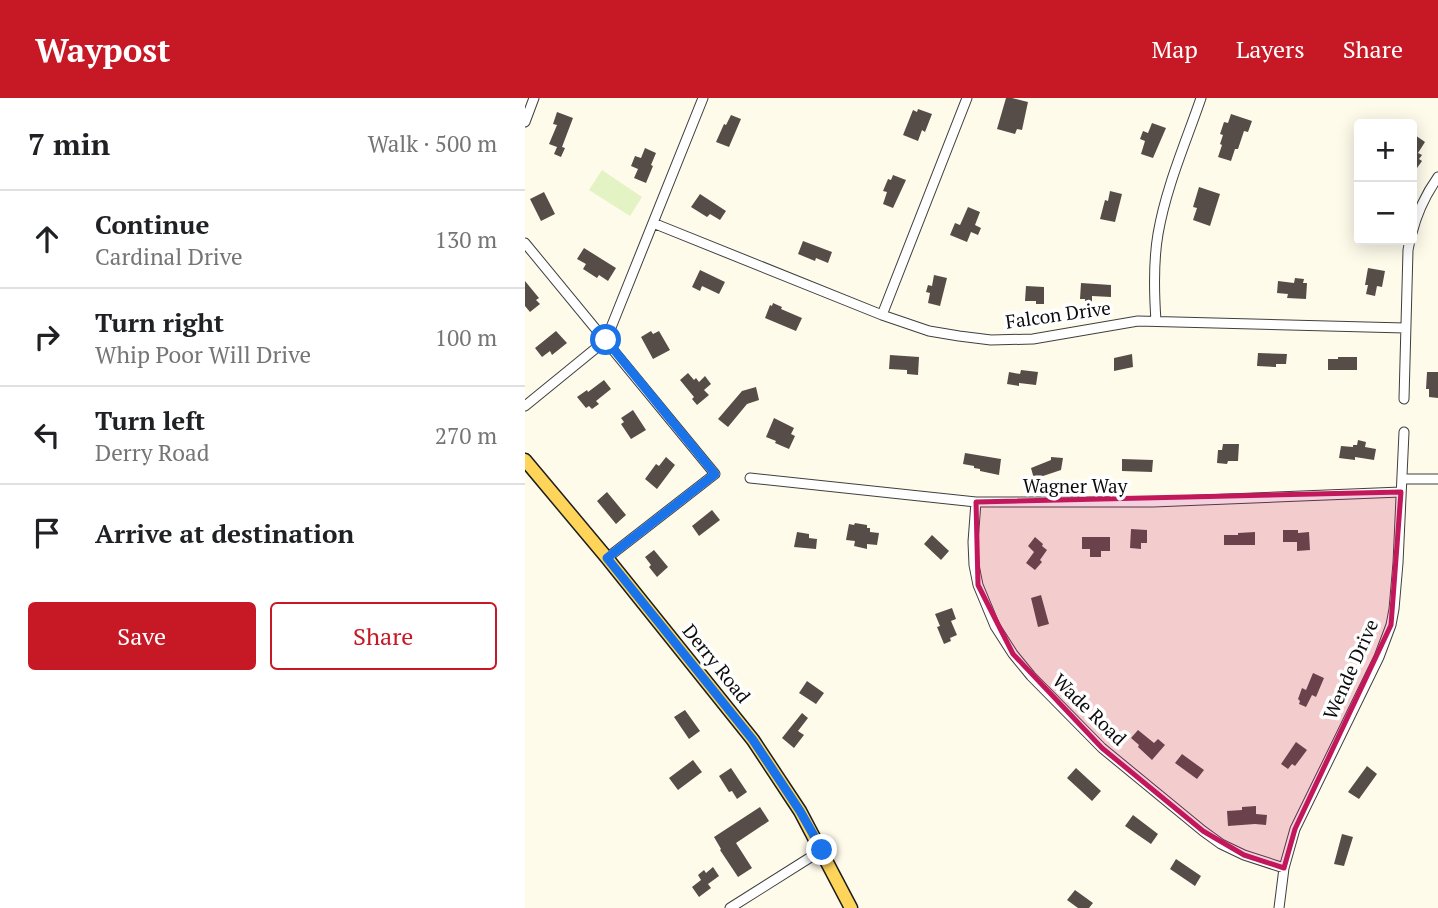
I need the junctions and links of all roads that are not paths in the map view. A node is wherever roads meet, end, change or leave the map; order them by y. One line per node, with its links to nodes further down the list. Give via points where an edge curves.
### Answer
1 (534, 98): 5 (street)
2 (703, 98): 8 (street)
3 (968, 98): 11 (street)
4 (1202, 98): 12 (street, via 1162,215 1154,279)
5 (525, 122)
6 (1438, 177): 7 (street)
7 (1417, 216)
8 (653, 223): 11 (street, Falcon Drive); 14 (street)
9 (525, 243): 14 (street)
10 (1409, 245): 13 (street)
11 (882, 315): 12 (street, Falcon Drive, via 940,333 991,340)
12 (1156, 321): 13 (street, Falcon Drive)
13 (1405, 328): 15 (street)
14 (606, 340): 16 (street); 24 (street, via 715,474)
15 (1404, 399)
16 (525, 406)
17 (1404, 432): 20 (street, Wende Drive)
18 (525, 460): 24 (main road, Derry Road)
19 (750, 478): 23 (street, Wagner Way)
20 (1402, 479): 21 (street); 22 (street, Wende Drive)
21 (1438, 480)
22 (1401, 492): 23 (street, Wagner Way, via 1185,501); 26 (street, Wende Drive, via 1391,625 1295,829)
23 (976, 502): 26 (street, Wade Road, via 973,542 978,585 995,626 1031,676 1103,748 1220,844)
24 (607, 558): 25 (main road, Derry Road, via 753,740)
25 (822, 850): 27 (street); 28 (main road, Derry Road)
26 (1284, 868): 29 (street, Wende Drive)
27 (730, 908)
28 (851, 908)
29 (1279, 908)

